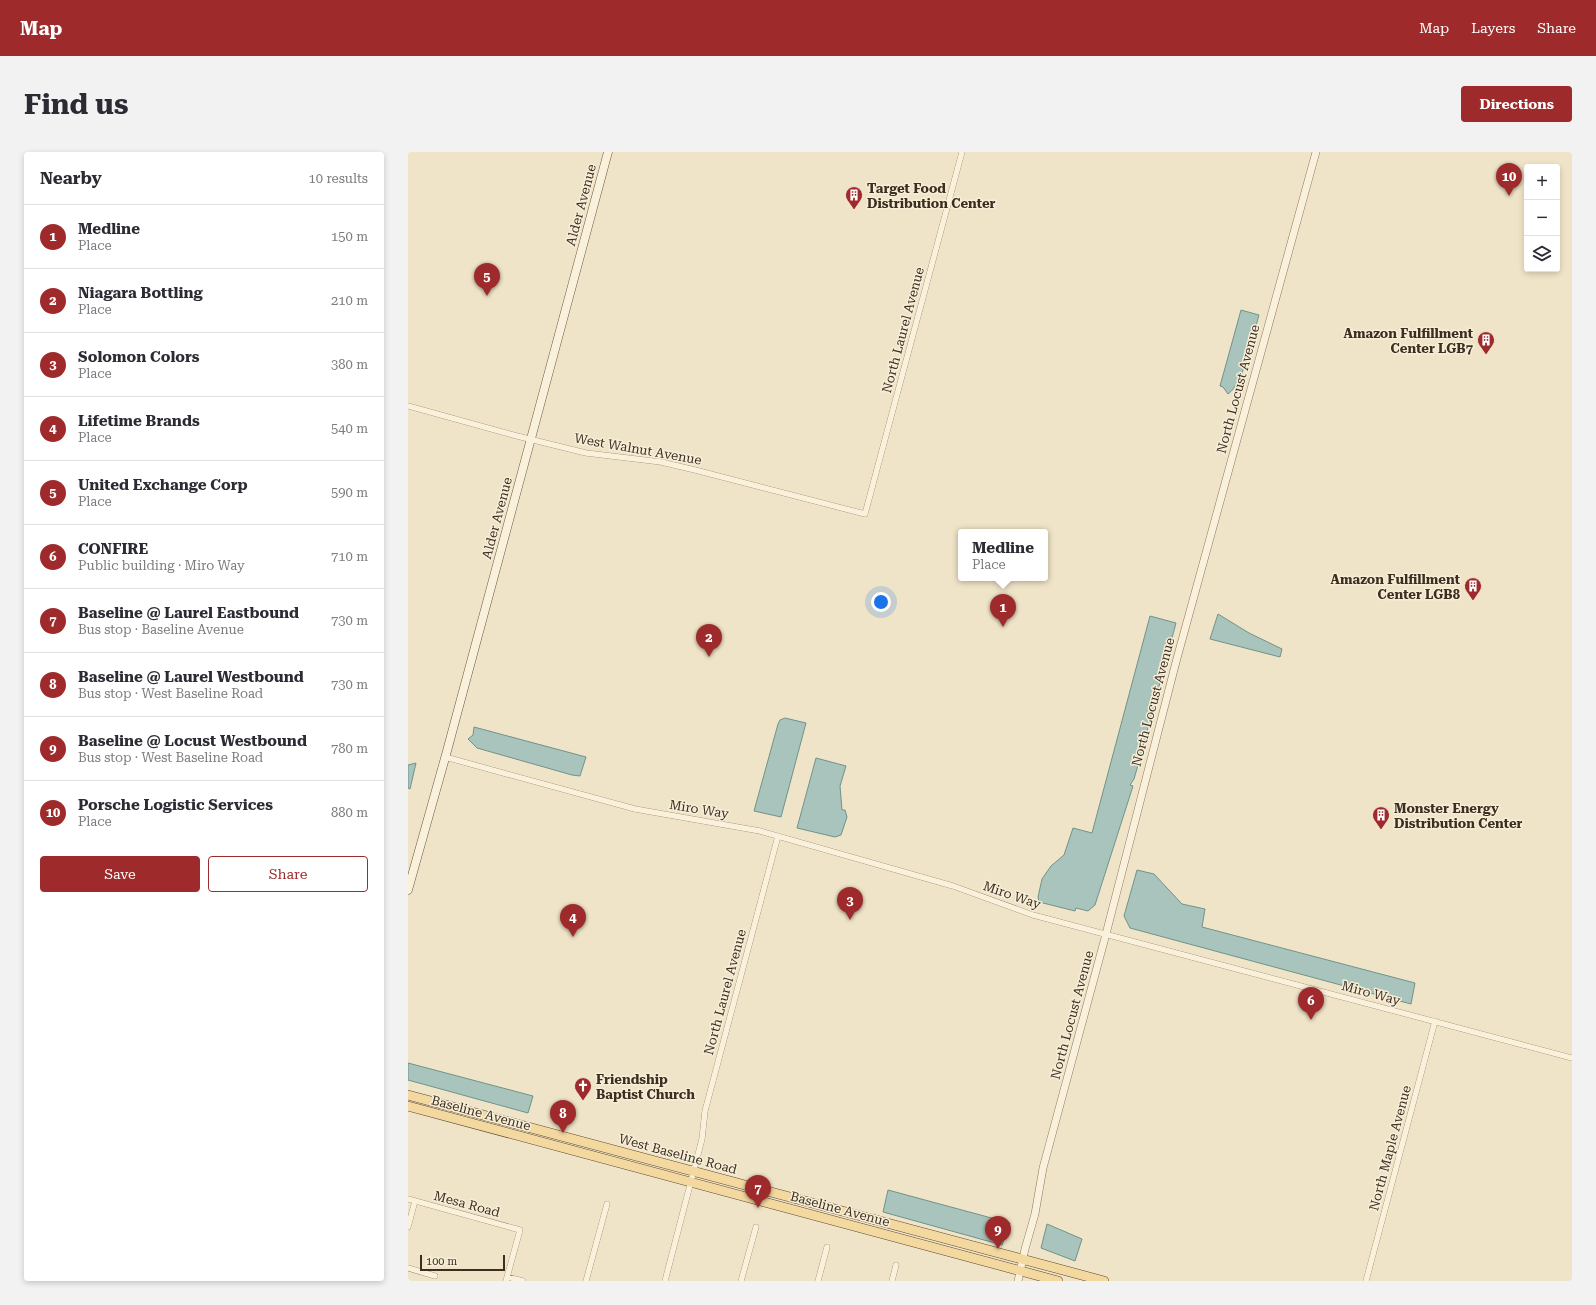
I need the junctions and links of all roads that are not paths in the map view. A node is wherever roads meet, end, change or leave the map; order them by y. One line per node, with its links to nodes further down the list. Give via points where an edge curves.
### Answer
1 (608, 152): 5 (main road, Alder Avenue)
2 (962, 152): 6 (street, North Laurel Avenue)
3 (1316, 152): 10 (street, North Locust Avenue, via 1178,654)
4 (408, 406): 5 (street, West Walnut Avenue)
5 (531, 440): 6 (street, West Walnut Avenue, via 586,453 661,462); 7 (main road, Alder Avenue)
6 (865, 514)
7 (445, 757): 8 (street, Miro Way, via 635,809 720,823); 9 (main road, Alder Avenue)
8 (778, 836): 10 (street, Miro Way, via 953,886 1033,915); 15 (street, North Laurel Avenue, via 705,1111 702,1139)
9 (408, 890)
10 (1106, 934): 11 (street, Miro Way); 22 (street, North Locust Avenue, via 1052,1133)
11 (1435, 1021): 12 (street, Miro Way); 37 (street, North Maple Avenue)
12 (1572, 1058)
13 (408, 1095): 15 (main road, West Baseline Road)
14 (408, 1106): 15 (main road, Baseline Avenue)
15 (693, 1177): 22 (main road, West Baseline Road); 25 (main road, Baseline Avenue); 30 (street, North Laurel Avenue)
16 (408, 1199): 17 (street, Mesa Road)
17 (415, 1201): 19 (street); 27 (street, Mesa Road, via 520,1230)
18 (607, 1204): 29 (street)
19 (408, 1227)
20 (756, 1227): 31 (street)
21 (827, 1247): 32 (street)
22 (1023, 1260): 25 (street, North Locust Avenue); 36 (main road, West Baseline Road)
23 (896, 1265): 33 (street)
24 (408, 1268): 26 (street)
25 (1020, 1271): 34 (street, North Locust Avenue); 35 (main road, Baseline Avenue)
26 (435, 1276)
27 (506, 1279): 28 (street)
28 (523, 1281)
29 (586, 1281)
30 (665, 1281)
31 (741, 1281)
32 (818, 1281)
33 (892, 1281)
34 (1018, 1281)
35 (1058, 1281)
36 (1104, 1281)
37 (1366, 1281)

